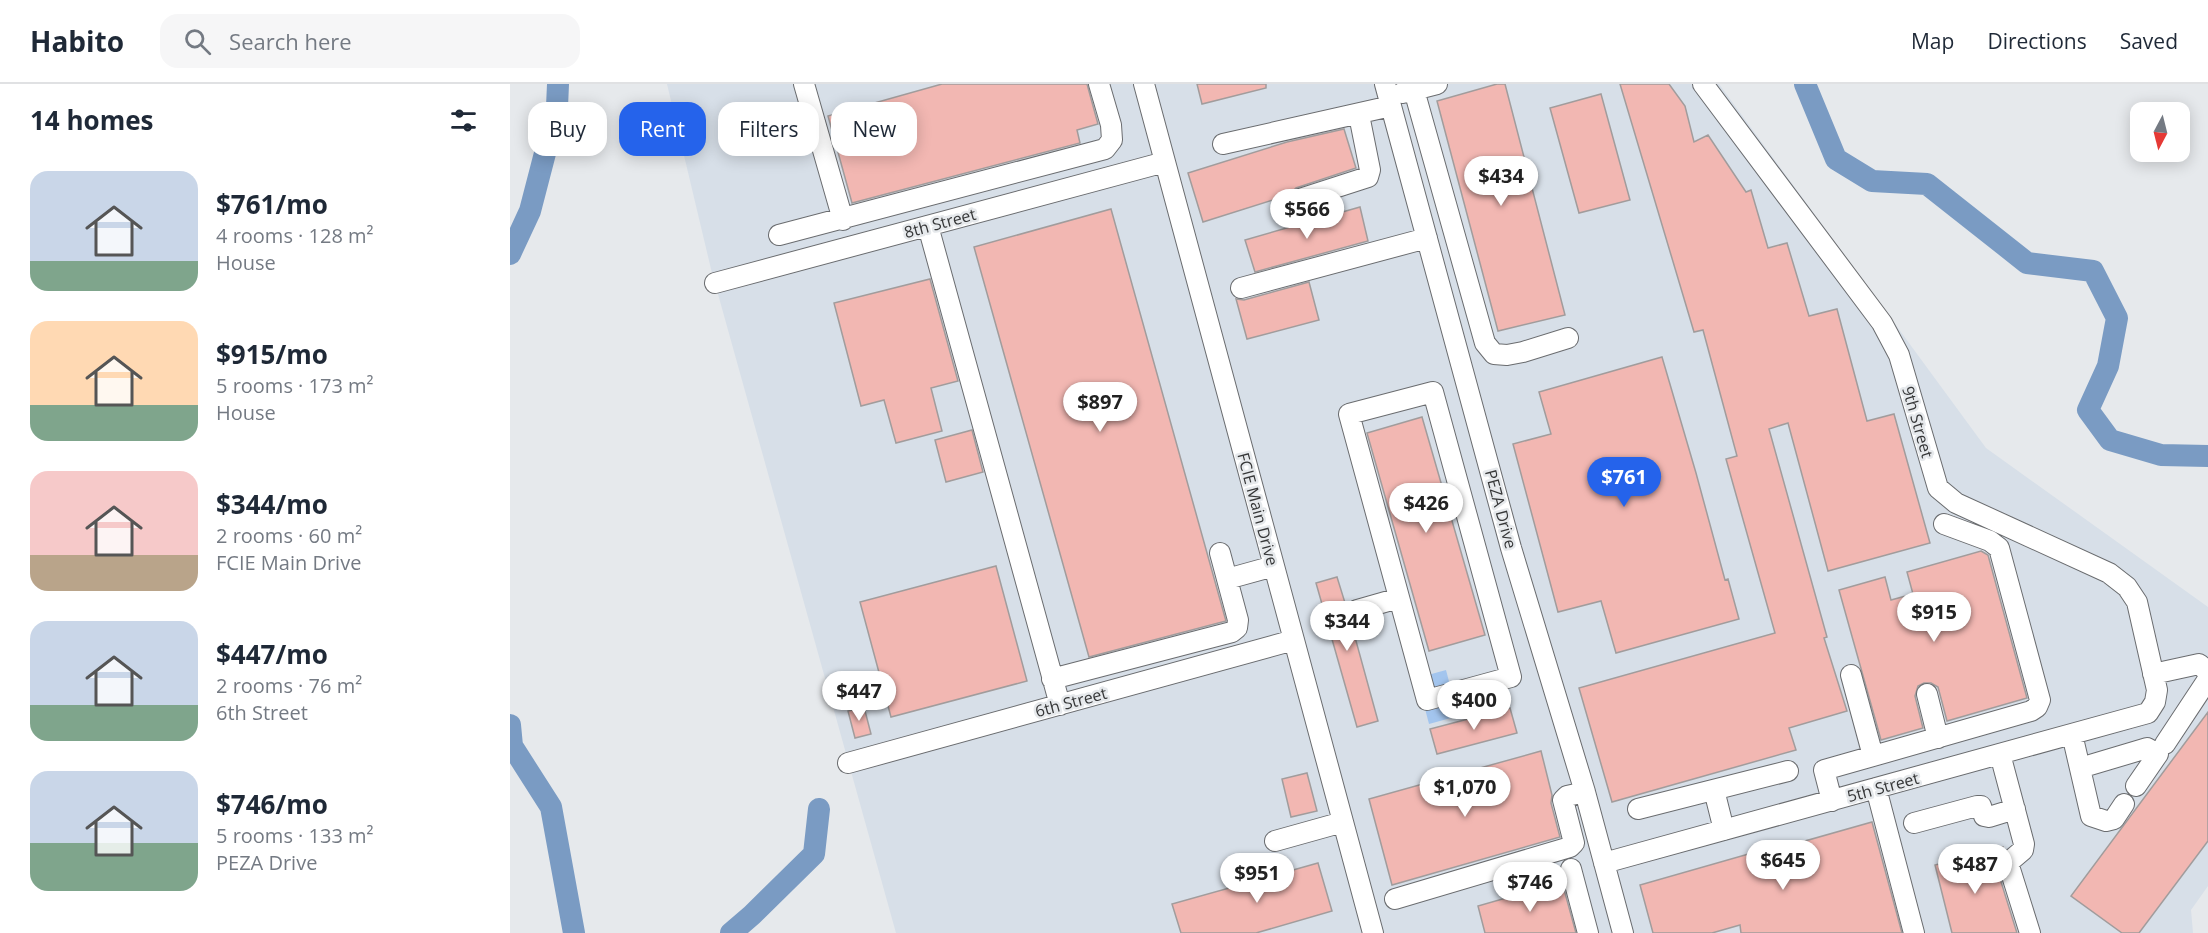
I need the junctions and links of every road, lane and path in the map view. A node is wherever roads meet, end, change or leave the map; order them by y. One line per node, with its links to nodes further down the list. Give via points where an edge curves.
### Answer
1 (804, 84): 12 (street)
2 (1099, 84): 12 (street, via 1111,124 1112,140 1105,149)
3 (1144, 84): 10 (street, FCIE Main Drive)
4 (1437, 84): 6 (street)
5 (1703, 84): 28 (street, 9th Street, via 1882,323 1899,355 1938,488 1956,503 2109,573 2127,587 2137,602)
6 (1414, 90): 7 (street); 18 (street, via 1485,343 1494,354 1507,355)
7 (1388, 96): 8 (street); 15 (street, PEZA Drive)
8 (1359, 115): 9 (street); 11 (street, via 1368,177)
9 (1223, 144)
10 (1165, 162): 13 (street, 8th Street); 23 (street, FCIE Main Drive)
11 (1300, 198)
12 (843, 220): 14 (street)
13 (928, 226): 16 (street, 8th Street); 30 (street)
14 (779, 235)
15 (1427, 238): 17 (street); 19 (street, PEZA Drive)
16 (715, 283)
17 (1241, 288)
18 (1568, 339)
19 (1504, 520): 21 (street); 45 (street, PEZA Drive)
20 (1944, 524): 35 (street, via 1999,548 2040,700 2031,711)
21 (1471, 529): 25 (street, via 1511,677 1427,700); 25 (street, via 1433,392 1349,414)
22 (1220, 553): 24 (street)
23 (1274, 566): 24 (street); 27 (street, FCIE Main Drive)
24 (1227, 579): 30 (street, via 1238,620 1232,632)
25 (1400, 598): 26 (street)
26 (1357, 610)
27 (1294, 640): 33 (street, 6th Street); 50 (street, FCIE Main Drive)
28 (2153, 674): 32 (street, 9th Street); 36 (street, via 2199,664 2207,671 2208,679)
29 (1851, 675): 38 (street)
30 (1052, 679): 33 (street)
31 (1927, 694): 35 (street)
32 (2155, 702): 34 (street, 5th Street, via 2148,713)
33 (1060, 705): 39 (street, 6th Street)
34 (2072, 734): 37 (street, 5th Street); 40 (street)
35 (1938, 738): 38 (street)
36 (2165, 744)
37 (2000, 754): 43 (street, 5th Street); 49 (street)
38 (1873, 756): 46 (street, via 1824,770)
39 (848, 763)
40 (2080, 768): 42 (street, via 2147,747 2158,754); 47 (street, via 2091,816 2106,821 2114,819)
41 (1788, 771): 44 (street)
42 (2136, 786)
43 (1876, 789): 46 (street, 5th Street); 61 (street)
44 (1713, 790): 48 (street); 52 (street)
45 (1585, 792): 55 (street, PEZA Drive); 57 (street, via 1563,800 1574,843 1570,848)
46 (1832, 801): 52 (street, 5th Street)
47 (2124, 804)
48 (1638, 809)
49 (2015, 809): 51 (street, via 1989,817 1977,806); 62 (street, via 2024,844 2009,866)
50 (1343, 822): 53 (street); 58 (street, FCIE Main Drive)
51 (1914, 824)
52 (1724, 830): 55 (street, 5th Street)
53 (1275, 841)
54 (1571, 869): 56 (street)
55 (1607, 872): 56 (street, 5th Street); 60 (street, PEZA Drive)
56 (1577, 890): 59 (street)
57 (1395, 899)
58 (1373, 933)
59 (1588, 933)
60 (1623, 933)
61 (1914, 933)
62 (2030, 933)

